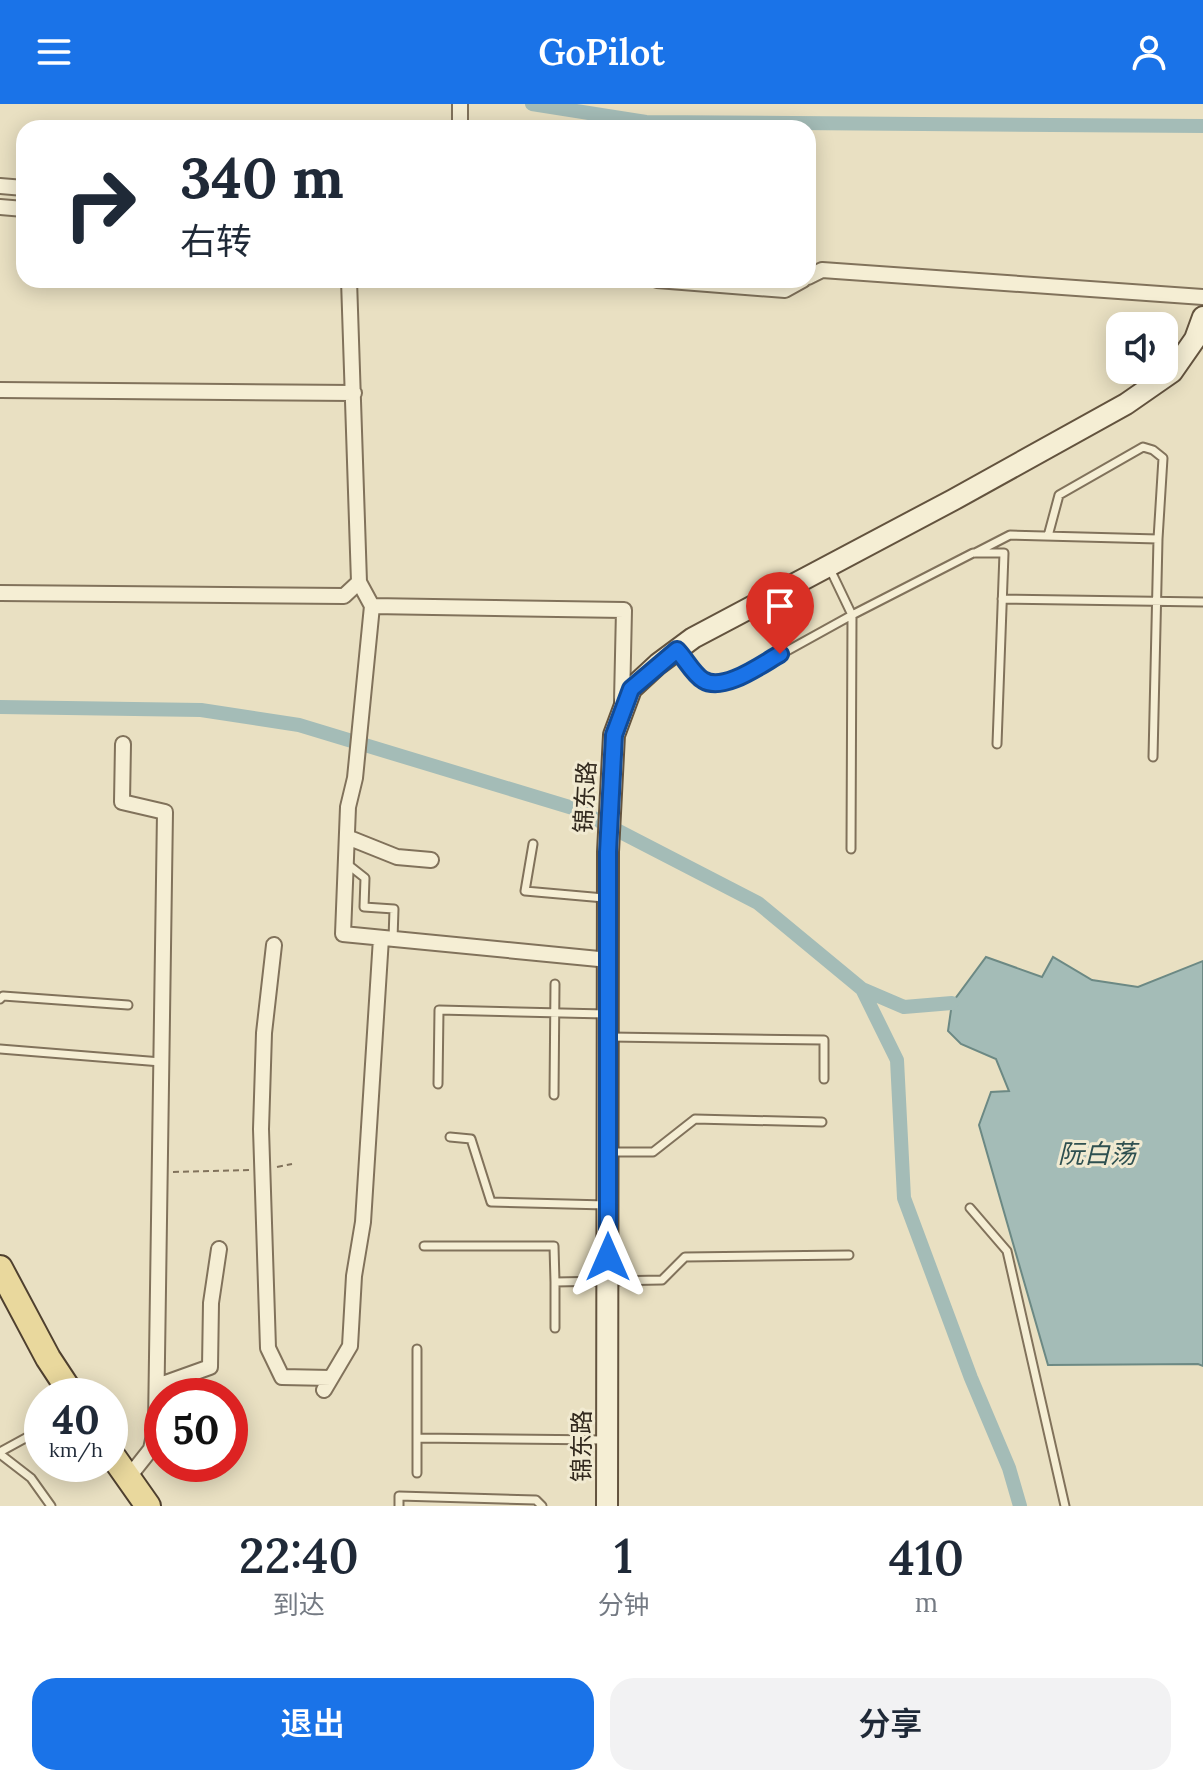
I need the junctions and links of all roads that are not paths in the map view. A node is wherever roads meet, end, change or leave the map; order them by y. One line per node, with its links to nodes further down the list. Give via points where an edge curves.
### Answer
1 (816, 273): 5 (street)
2 (349, 288): 9 (street)
3 (759, 288): 4 (street)
4 (789, 288)
5 (1203, 297)
6 (1203, 317): 7 (main road, 锦东路)
7 (1199, 341): 13 (main road, 锦东路, via 1172,372 1126,404)
8 (0, 390): 9 (street)
9 (354, 393): 14 (street)
10 (1048, 536): 11 (lane); 11 (lane, via 1059,495 1143,447 1163,458); 12 (lane, via 1010,535)
11 (1158, 539): 17 (lane)
12 (973, 553): 16 (lane, via 1004,553); 20 (lane)
13 (828, 566): 20 (lane); 21 (main road, 锦东路)
14 (359, 582): 15 (street, via 344,596); 19 (street)
15 (0, 593)
16 (1002, 599): 17 (lane); 24 (lane)
17 (1157, 601): 18 (lane); 25 (lane)
18 (1203, 602)
19 (372, 606): 22 (street, via 624,610); 26 (street)
20 (852, 615): 21 (lane, via 731,682 703,680); 28 (lane)
21 (677, 650): 22 (main road, 锦东路, via 631,689)
22 (621, 710): 31 (main road, 锦东路, via 614,735)
23 (123, 744): 42 (street, via 122,802 165,812)
24 (997, 744)
25 (1153, 757)
26 (347, 837): 29 (street, via 397,857); 30 (street)
27 (533, 844): 31 (lane, via 525,891)
28 (851, 849)
29 (431, 860)
30 (346, 863): 32 (lane, via 365,878 364,907 394,909); 32 (street, via 343,934)
31 (609, 899): 34 (main road, 锦东路)
32 (387, 938): 33 (street, via 350,1346 327,1384 282,1377 268,1348 264,1033); 34 (street)
33 (274, 945)
34 (609, 960): 39 (main road, 锦东路)
35 (555, 984): 38 (lane)
36 (0, 999): 37 (lane)
37 (128, 1005)
38 (555, 1013): 39 (lane); 44 (lane, via 439,1010); 45 (lane)
39 (607, 1014): 40 (main road, 锦东路)
40 (608, 1037): 43 (lane, via 824,1040); 48 (main road, 锦东路)
41 (0, 1049): 42 (lane)
42 (161, 1062): 60 (street)
43 (824, 1079)
44 (438, 1084)
45 (554, 1095)
46 (822, 1122): 48 (lane, via 695,1119 653,1152)
47 (450, 1137): 49 (lane, via 471,1139 491,1202)
48 (608, 1152): 49 (main road, 锦东路)
49 (608, 1205): 56 (main road, 锦东路)
50 (970, 1208): 74 (lane, via 1007,1251)
51 (424, 1246): 55 (lane, via 554,1246)
52 (219, 1249): 61 (street, via 210,1367)
53 (849, 1255): 56 (lane, via 685,1257 662,1280)
54 (0, 1268): 59 (main road)
55 (555, 1282): 56 (lane); 57 (lane)
56 (608, 1282): 64 (main road, 锦东路)
57 (555, 1328)
58 (417, 1349): 62 (lane)
59 (61, 1378)
60 (157, 1378)
61 (179, 1378)
62 (418, 1438): 64 (lane); 67 (lane)
63 (24, 1439): 65 (lane)
64 (607, 1440): 73 (main road, 锦东路)
65 (0, 1453): 69 (lane, via 31,1478)
66 (144, 1458): 68 (street)
67 (417, 1473)
68 (128, 1478): 70 (main road)
69 (51, 1506)
70 (148, 1506)
71 (399, 1506): 72 (lane, via 399,1496 536,1500)
72 (542, 1506)
73 (607, 1506)
74 (1065, 1506)

